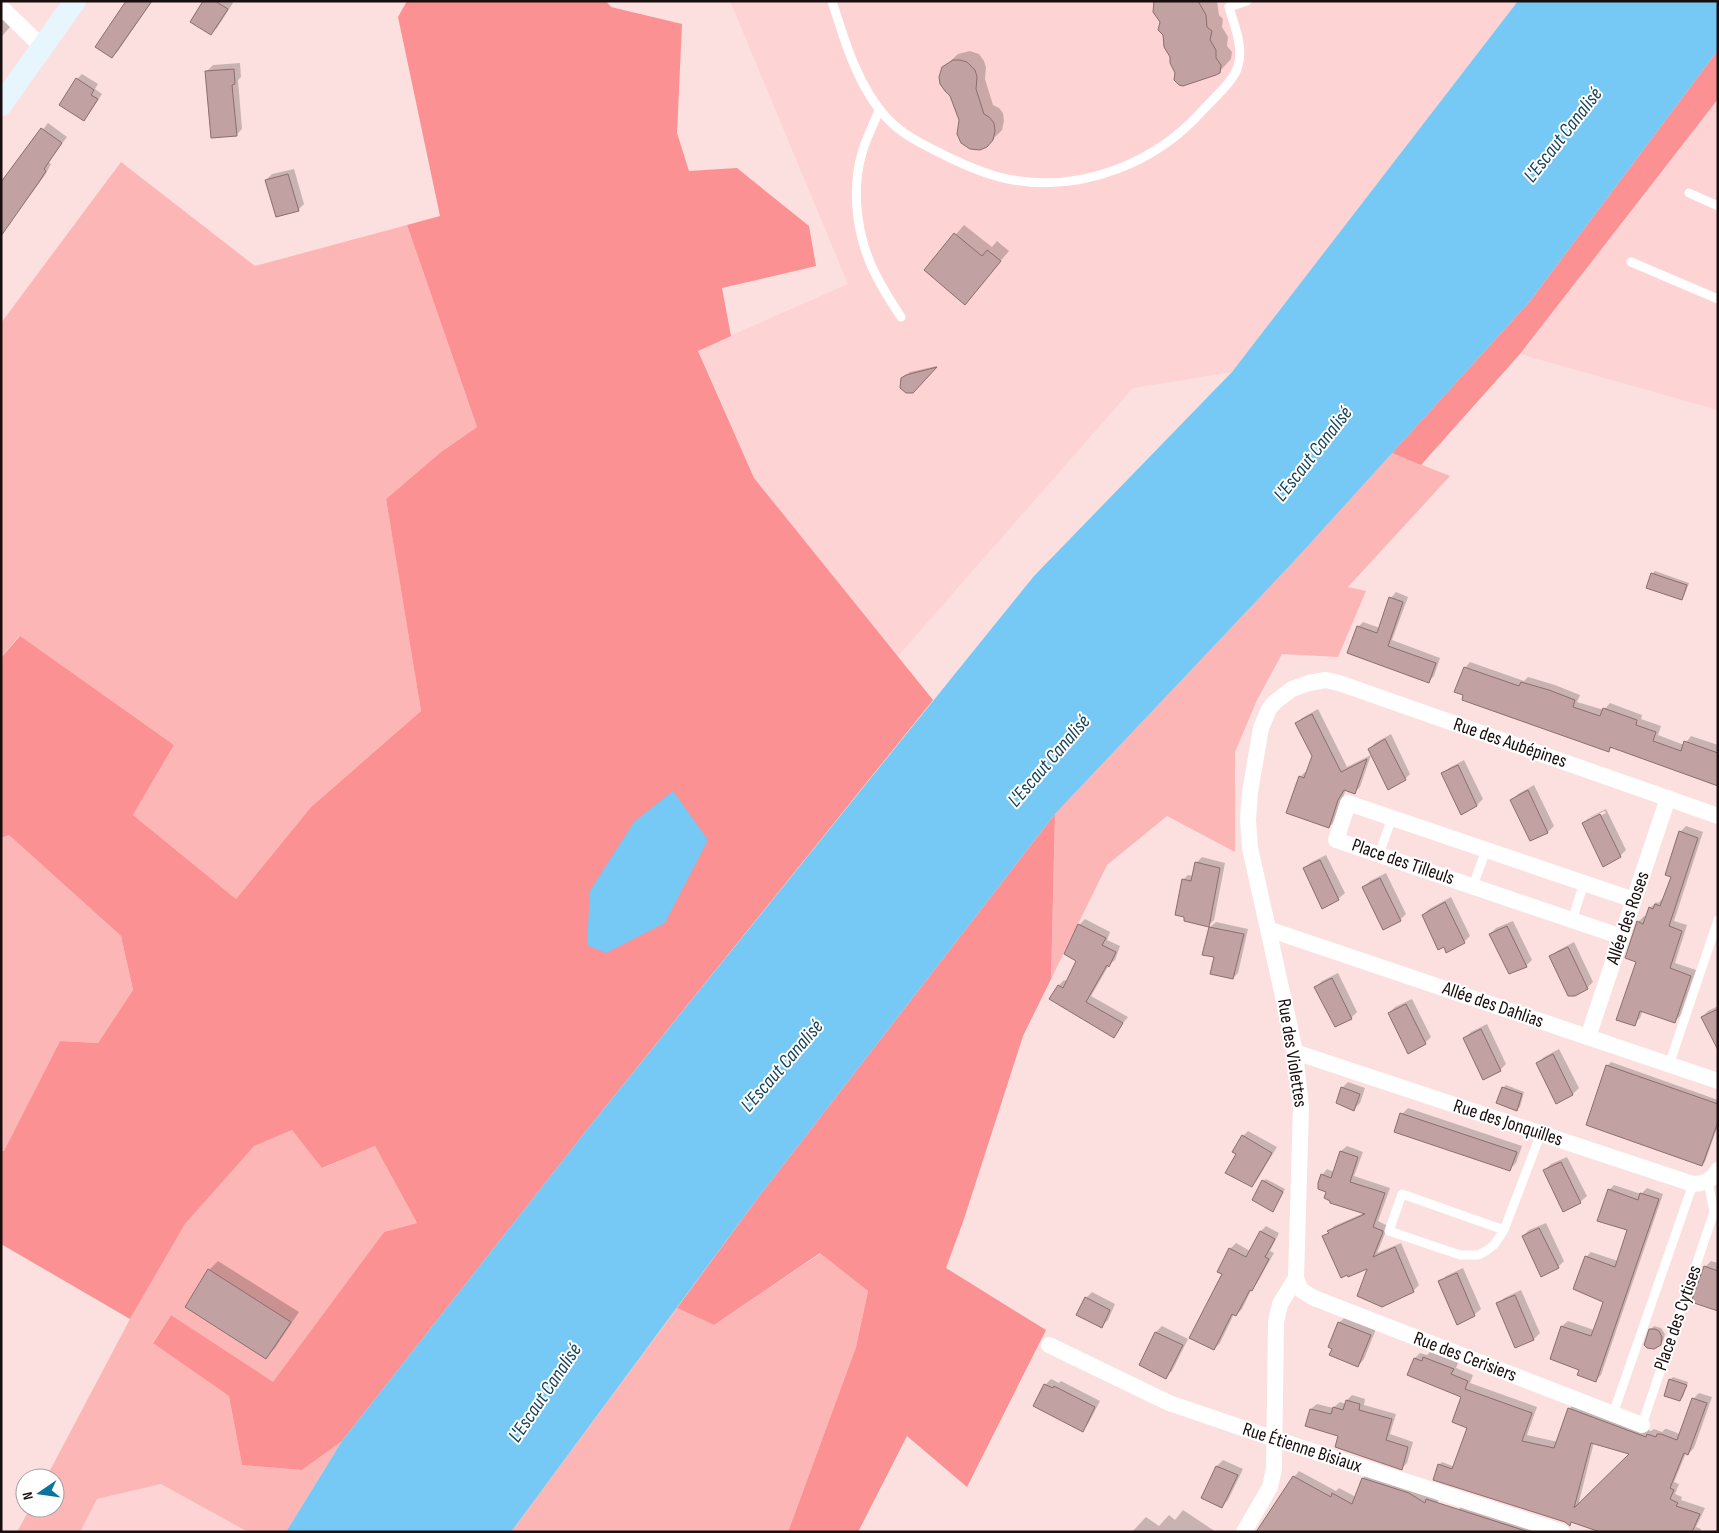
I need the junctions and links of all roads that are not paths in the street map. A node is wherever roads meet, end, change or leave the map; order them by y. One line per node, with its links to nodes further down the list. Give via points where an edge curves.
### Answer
1 (74, 1): 5 (street)
2 (832, 1): 7 (lane, via 849,52 867,91)
3 (1247, 1): 7 (lane, via 1229,7 1240,55 1233,76 1197,117 1175,136 1138,160 1108,173 1061,182 1028,182 998,177 958,162 915,140)
4 (1, 7): 5 (street)
5 (42, 47): 6 (street)
6 (1, 104)
7 (880, 110): 12 (lane, via 862,152 857,204 869,261)
8 (1689, 193): 9 (lane)
9 (1718, 206)
10 (1632, 262): 11 (lane)
11 (1718, 299)
12 (900, 317)
13 (1302, 685): 14 (street, Rue des Aubépines, via 1320,680 1339,683); 24 (street, Rue des Violettes, via 1279,699 1264,719 1250,792 1250,848)
14 (1668, 798): 15 (street, Rue des Aubépines); 21 (street, Allée des Roses)
15 (1718, 816)
16 (1392, 818): 17 (street, Place des Tilleuls); 18 (lane); 18 (street, Place des Tilleuls, via 1348,803 1336,840)
17 (1486, 850): 19 (street, Place des Tilleuls); 20 (lane)
18 (1379, 854): 20 (street, Place des Tilleuls)
19 (1584, 883): 21 (street, Place des Tilleuls); 22 (lane)
20 (1473, 886): 22 (street, Place des Tilleuls)
21 (1634, 900): 25 (street, Allée des Roses)
22 (1572, 920): 25 (street, Place des Tilleuls)
23 (1718, 920): 28 (lane)
24 (1268, 929): 26 (street, Allée des Dahlias); 27 (street, Rue des Violettes)
25 (1622, 937): 26 (street, Allée des Roses)
26 (1588, 1037): 28 (street, Allée des Dahlias)
27 (1295, 1052): 30 (street, Rue des Jonquilles); 33 (street, Rue des Violettes, via 1302,1123)
28 (1669, 1065): 29 (street, Allée des Dahlias)
29 (1718, 1081)
30 (1541, 1133): 31 (street, Rue des Jonquilles); 32 (lane)
31 (1706, 1178): 35 (lane, Place des Cytises); 36 (lane, Place des Cytises, via 1714,1212)
32 (1504, 1230): 32 (lane, via 1402,1194 1389,1230 1469,1256 1494,1246)
33 (1296, 1278): 35 (street, Rue des Cerisiers, via 1301,1290 1314,1298); 37 (street, Rue des Violettes, via 1280,1304 1276,1322)
34 (1049, 1345): 37 (street, Rue Étienne Bisiaux, via 1155,1397)
35 (1613, 1414): 36 (street, Rue des Cerisiers)
36 (1642, 1425)
37 (1275, 1439): 38 (street, Rue des Violettes, via 1270,1487); 39 (street, Rue Étienne Bisiaux)
38 (1244, 1532)
39 (1562, 1532)

